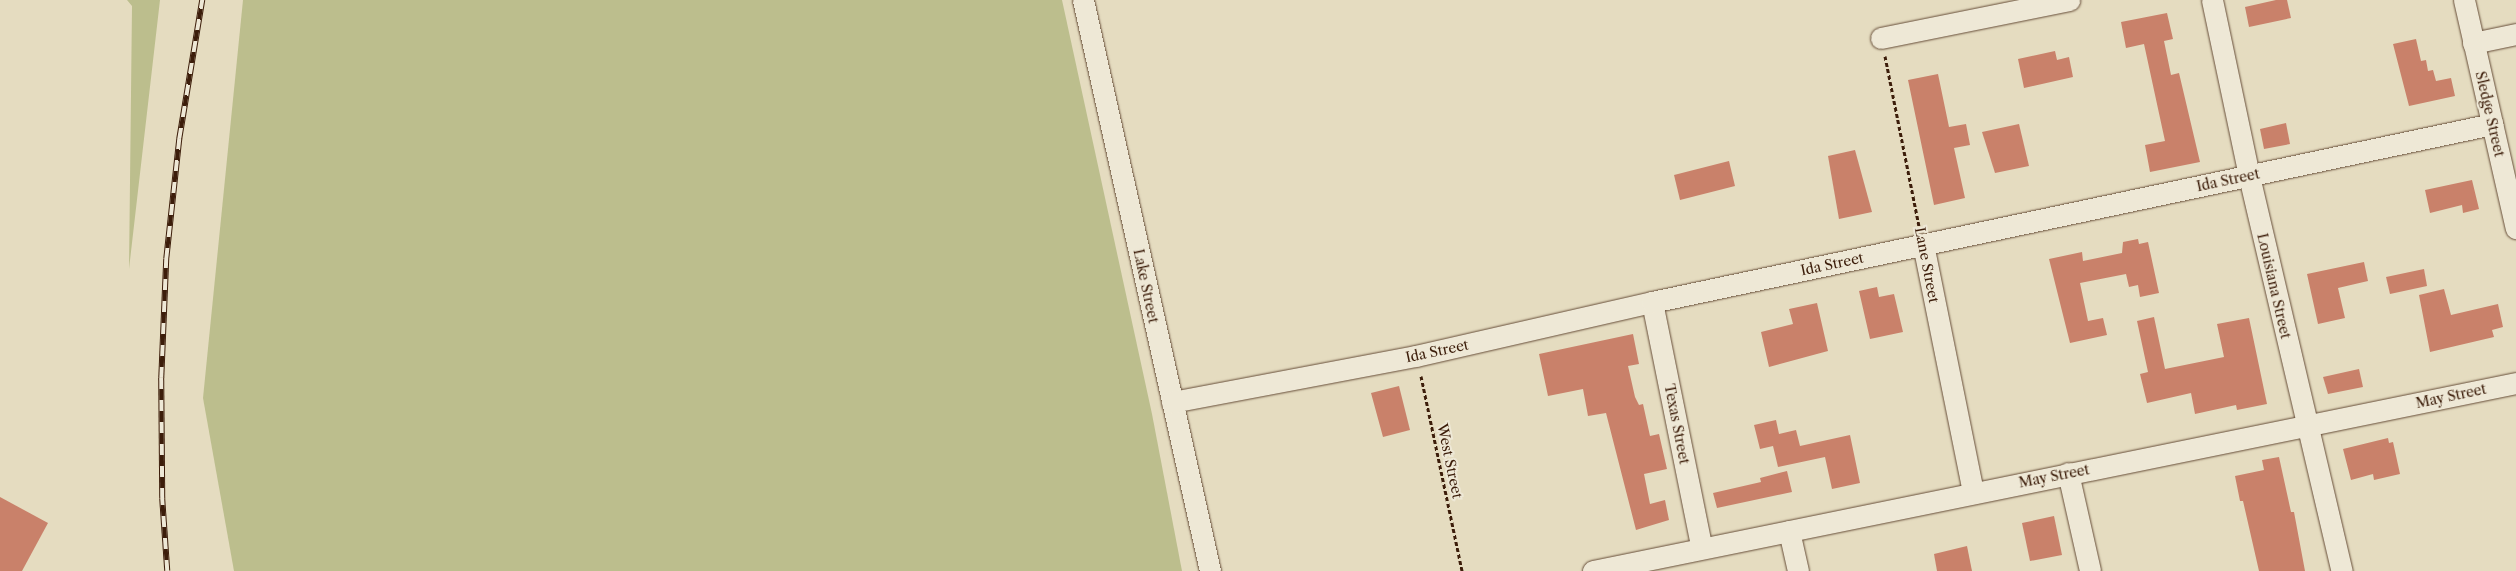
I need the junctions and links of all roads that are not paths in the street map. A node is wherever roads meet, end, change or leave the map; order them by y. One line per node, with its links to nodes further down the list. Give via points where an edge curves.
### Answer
1 (1083, 0): 14 (street, Lake Street)
2 (2069, 0): 6 (street)
3 (2212, 0): 9 (street, Louisiana Street)
4 (2464, 0): 7 (street, Sledge Street)
5 (2516, 34): 7 (street)
6 (1881, 38)
7 (2473, 43): 8 (street, Sledge Street)
8 (2492, 124): 9 (street, Ida Street); 10 (street, Sledge Street)
9 (2249, 176): 11 (street, Ida Street); 15 (street, Louisiana Street)
10 (2516, 228)
11 (1923, 244): 12 (street, Ida Street); 17 (street, Lane Street)
12 (1652, 302): 14 (street, Ida Street, via 1416,356); 19 (street, Texas Street)
13 (2516, 383): 15 (street, May Street)
14 (1172, 402): 20 (street, Lake Street)
15 (2307, 426): 16 (street, May Street); 24 (street, Louisiana Street)
16 (2068, 473): 17 (street, May Street); 23 (street)
17 (1973, 493): 18 (street, May Street)
18 (1789, 531): 19 (street, May Street); 22 (street)
19 (1702, 546): 21 (street, May Street)
20 (1210, 571)
21 (1593, 571)
22 (1798, 571)
23 (2090, 571)
24 (2342, 571)

